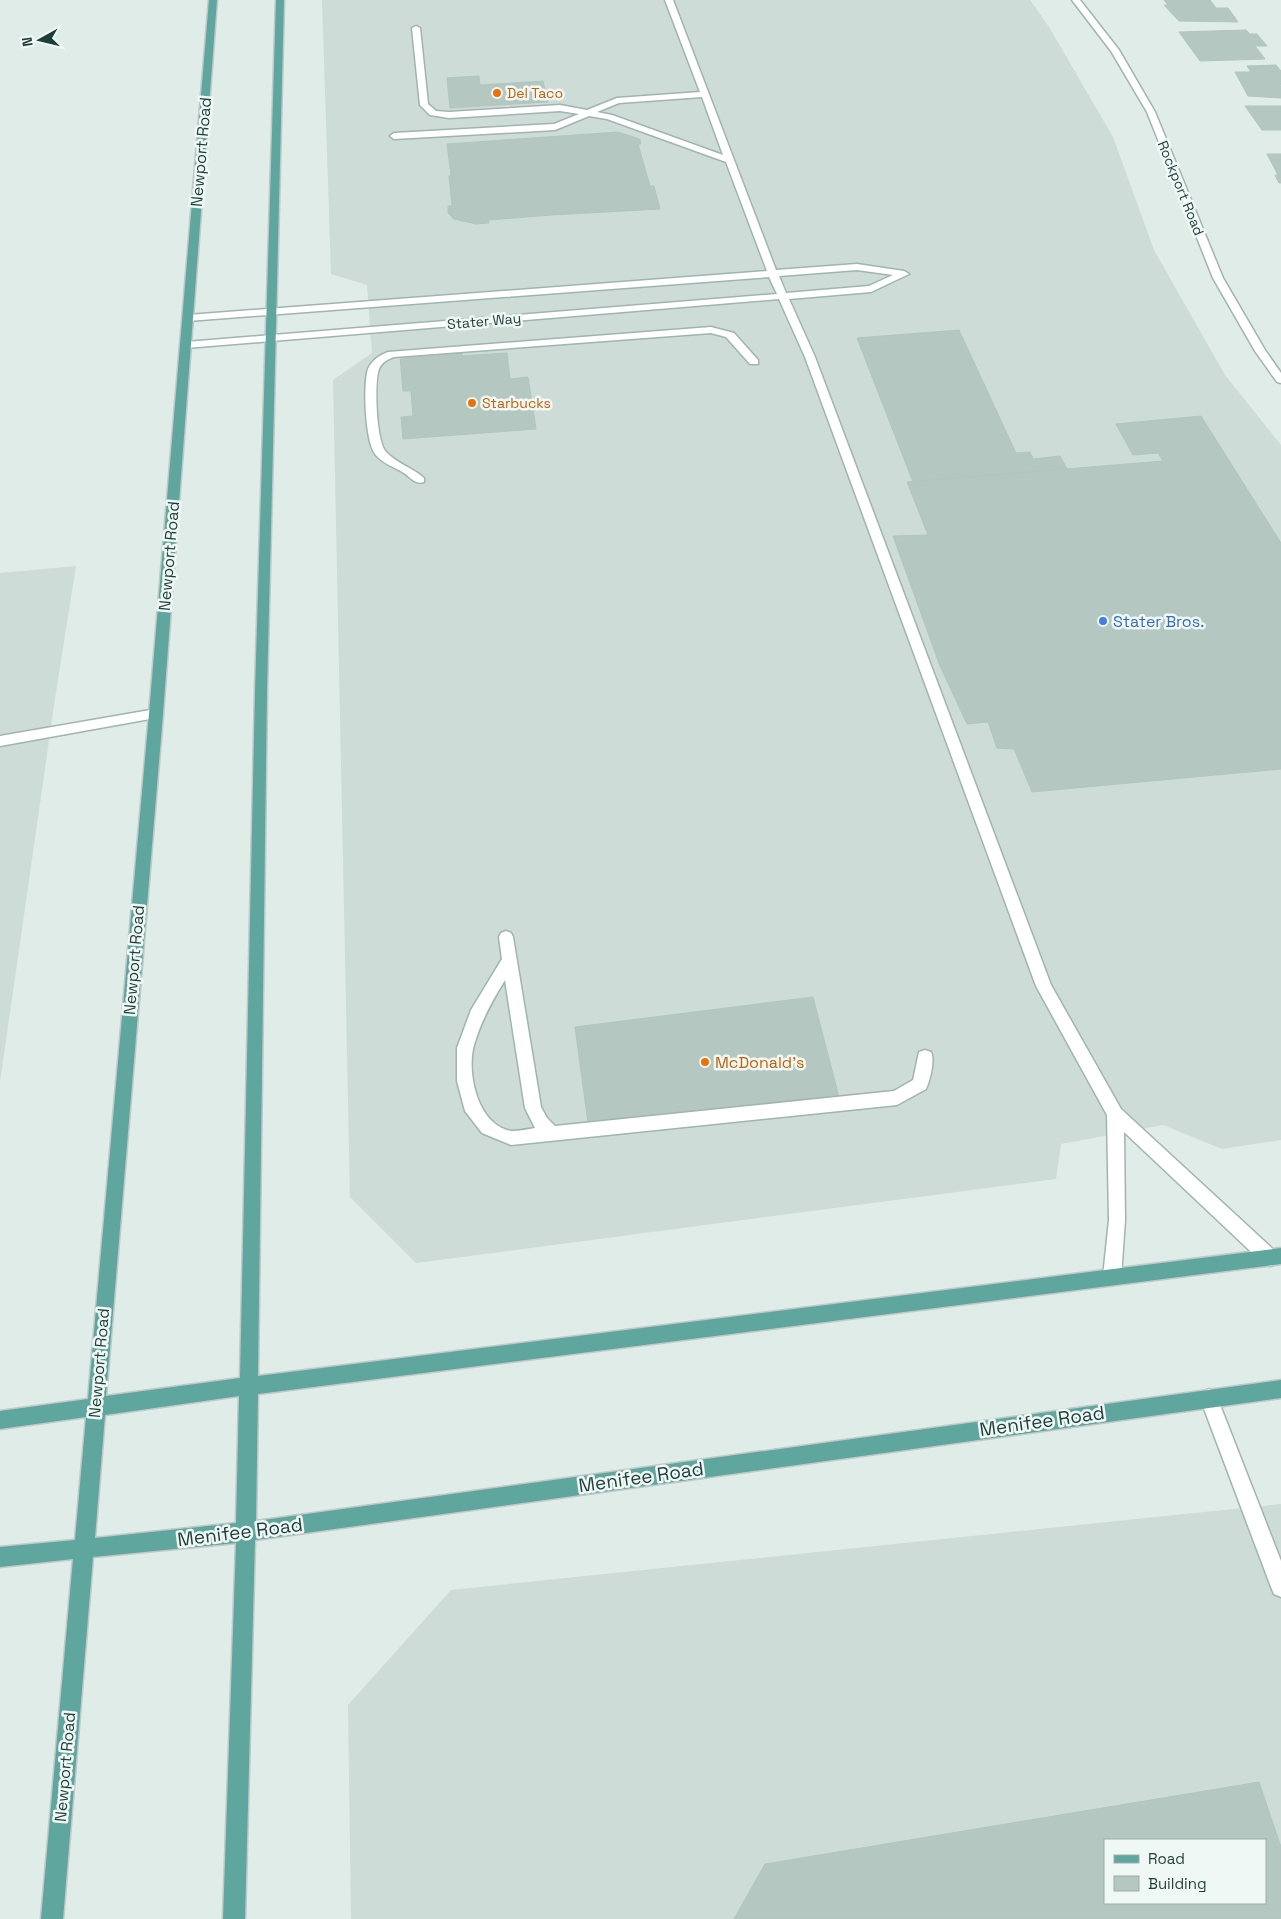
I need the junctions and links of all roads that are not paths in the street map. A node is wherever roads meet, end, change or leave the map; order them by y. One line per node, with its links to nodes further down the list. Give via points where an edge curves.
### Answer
1 (213, 0): 13 (main road, Newport Road)
2 (280, 0): 12 (main road)
3 (669, 0): 6 (street)
4 (1076, 0): 17 (street, Rockport Road, via 1115,50 1151,112 1218,278 1260,351)
5 (416, 28): 7 (street, via 424,105 433,113 449,115 560,108)
6 (704, 94): 7 (street, via 616,101); 9 (street)
7 (586, 114): 8 (street, via 555,127); 9 (street, via 599,122 668,146 695,149)
8 (394, 136)
9 (730, 160): 10 (street)
10 (773, 274): 11 (street); 11 (street, Stater Way, via 857,267 904,274 871,289); 12 (street, Stater Way)
11 (782, 296): 14 (street, Stater Way); 24 (street, via 810,357 1044,986)
12 (272, 312): 13 (street, Stater Way); 14 (main road)
13 (188, 318): 15 (main road, Newport Road)
14 (271, 338): 15 (street, Stater Way); 28 (main road)
15 (186, 345): 19 (main road, Newport Road)
16 (754, 362): 18 (street, via 730,335 711,330 392,354 380,360 372,374 374,444 384,457)
17 (1281, 380)
18 (420, 480)
19 (156, 714): 20 (street); 31 (main road, Newport Road)
20 (0, 741)
21 (506, 937): 22 (street)
22 (509, 960): 25 (street, via 533,1108); 25 (street, via 476,1015 465,1048 471,1106 488,1128 511,1138)
23 (925, 1058): 25 (street, via 920,1084 897,1098)
24 (1115, 1114): 26 (street); 27 (street, via 1117,1220)
25 (552, 1134)
26 (1276, 1257): 27 (main road)
27 (1112, 1277): 28 (main road)
28 (248, 1386): 31 (main road); 33 (main road)
29 (1281, 1388): 30 (main road, Menifee Road)
30 (1209, 1398): 33 (main road, Menifee Road); 36 (street)
31 (95, 1406): 32 (main road); 34 (main road, Newport Road)
32 (0, 1420)
33 (246, 1532): 34 (main road, Menifee Road); 38 (main road)
34 (84, 1550): 35 (main road, Menifee Road); 37 (main road, Newport Road)
35 (0, 1558)
36 (1281, 1587)
37 (52, 1919)
38 (234, 1919)

